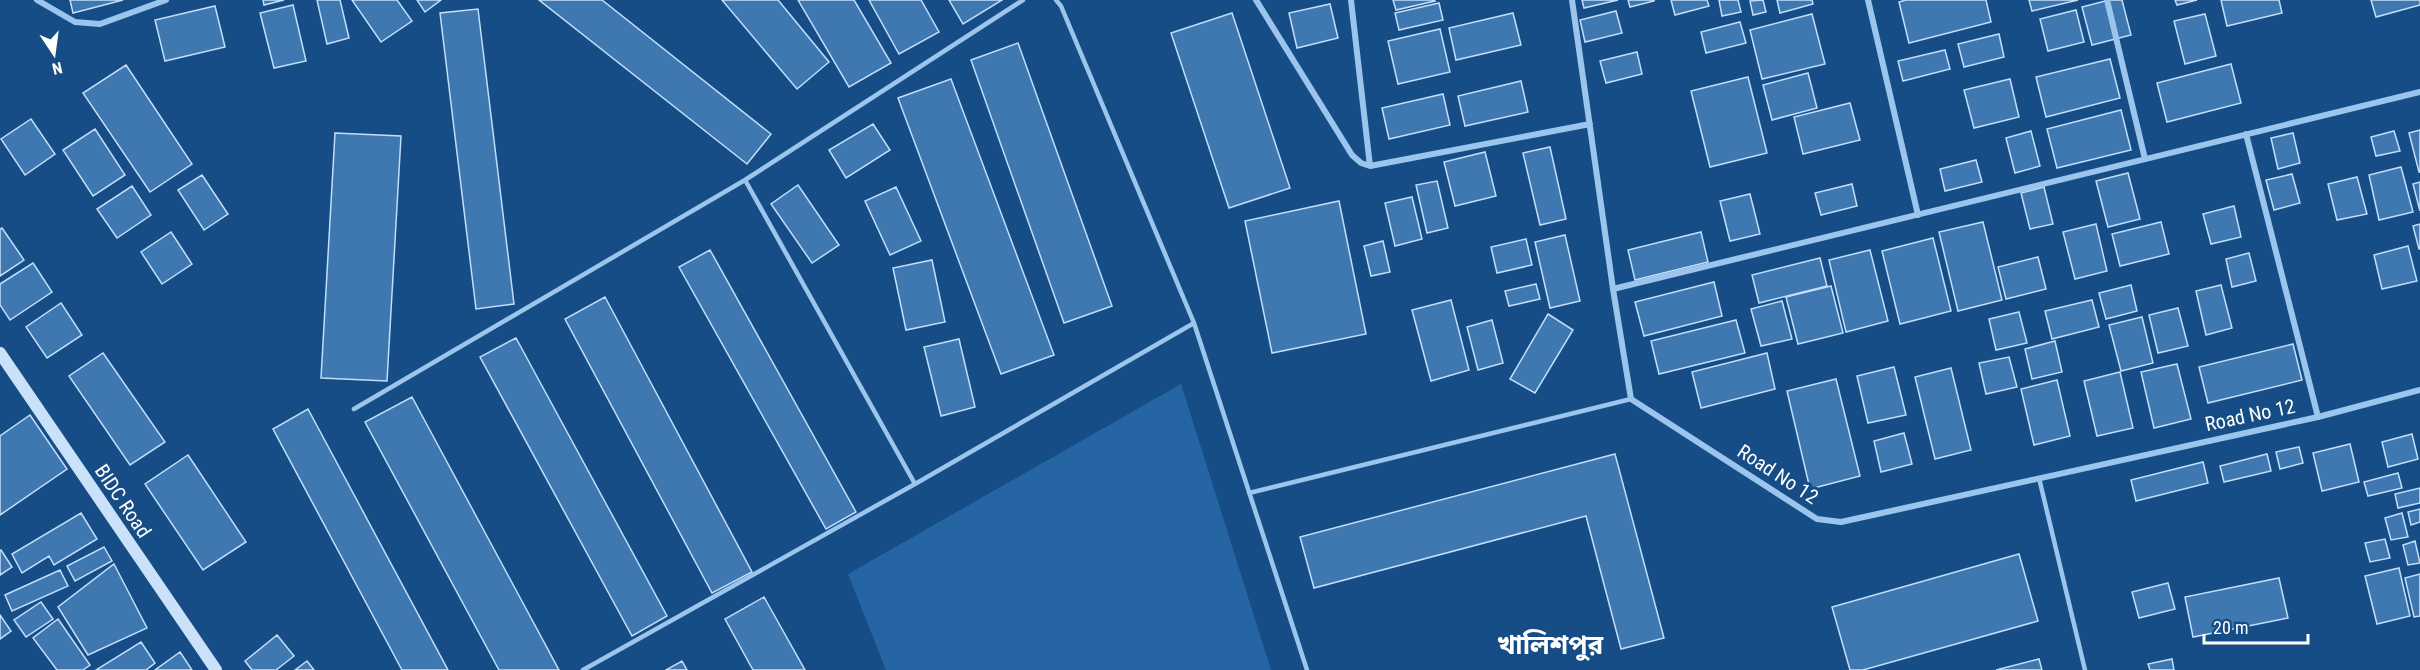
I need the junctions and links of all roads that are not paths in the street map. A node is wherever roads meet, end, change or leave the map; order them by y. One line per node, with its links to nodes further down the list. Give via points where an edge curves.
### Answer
1 (37, 0): 2 (street, via 75,22 100,24)
2 (166, 0)
3 (1023, 0): 15 (lane)
4 (1056, 0): 18 (lane)
5 (1256, 0): 14 (street, via 1352,155)
6 (1351, 0): 14 (street)
7 (1572, 0): 11 (street)
8 (1868, 0): 16 (street)
9 (2107, 0): 13 (street)
10 (2420, 92): 12 (street)
11 (1590, 124): 14 (street); 17 (street)
12 (2246, 134): 13 (street); 23 (street)
13 (2145, 159): 16 (street)
14 (1370, 166)
15 (745, 180): 22 (lane); 25 (lane)
16 (1918, 215): 17 (street)
17 (1613, 289): 21 (street)
18 (1194, 323): 25 (lane); 26 (lane)
19 (0, 353): 27 (main road, BIDC Road)
20 (2420, 390): 23 (street, Road No 12)
21 (1631, 399): 24 (street, Road No 12, via 1817,519 1841,522); 26 (lane)
22 (354, 409)
23 (2318, 417): 24 (street, Road No 12)
24 (2039, 478): 30 (lane)
25 (915, 484): 28 (lane)
26 (1250, 493): 29 (lane)
27 (216, 670)
28 (583, 670)
29 (1307, 670)
30 (2085, 670)

